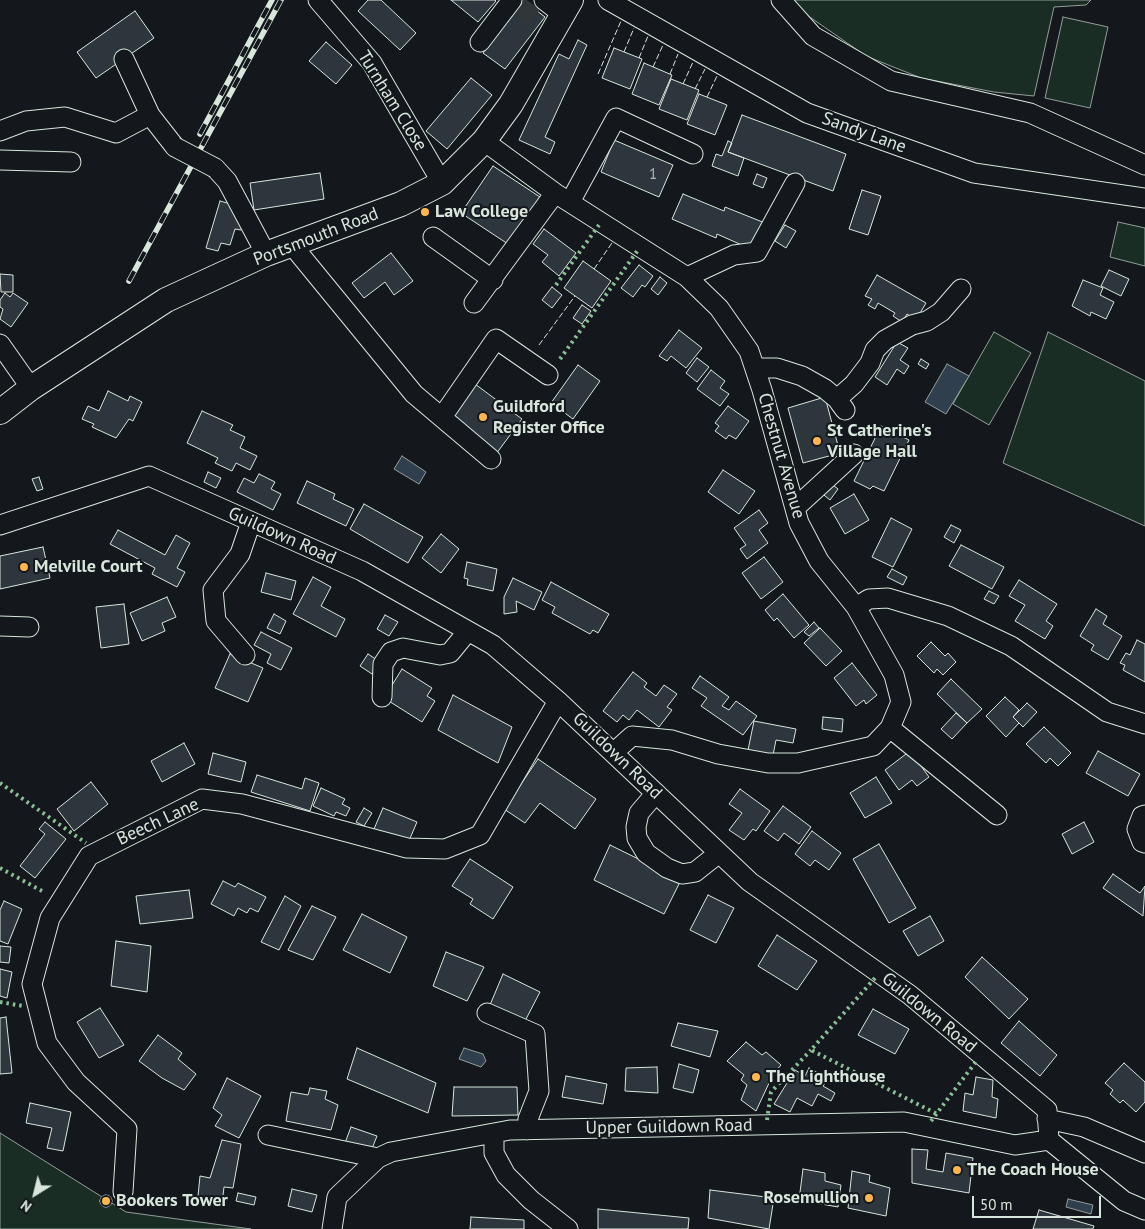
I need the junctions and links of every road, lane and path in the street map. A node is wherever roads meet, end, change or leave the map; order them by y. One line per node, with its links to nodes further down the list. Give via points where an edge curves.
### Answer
1 (318, 0): 16 (street, Turnham Close, via 372,63)
2 (544, 0): 6 (street)
3 (608, 0): 19 (street, Sandy Lane, via 807,113 974,173)
4 (781, 0): 15 (street, via 813,36 890,81 1030,113)
5 (516, 2): 7 (street)
6 (557, 16): 11 (main road, Portsmouth Road, via 511,104)
7 (480, 42)
8 (124, 59): 9 (street)
9 (150, 115): 10 (street, via 116,133 65,117 26,121); 22 (street, bridge, via 175,147 215,168 232,188)
10 (0, 131)
11 (484, 141): 16 (main road, Portsmouth Road); 18 (street, Chestnut Avenue)
12 (693, 154): 18 (street, via 616,118)
13 (0, 160): 14 (street)
14 (71, 162)
15 (1143, 162)
16 (442, 183): 21 (main road, Portsmouth Road, via 401,204)
17 (795, 183): 23 (street, via 758,252 734,255)
18 (562, 198): 23 (street, Chestnut Avenue); 24 (street)
19 (1145, 198)
20 (433, 237): 24 (street)
21 (292, 244): 22 (main road, Portsmouth Road); 32 (street, via 414,394)
22 (266, 254): 30 (main road, Portsmouth Road, via 166,300)
23 (687, 277): 28 (street, Chestnut Avenue, via 719,308 748,351)
24 (493, 280): 26 (street)
25 (961, 289): 28 (street, via 941,312 885,340 875,350 870,363 841,405 825,389 802,376 777,368)
26 (474, 303)
27 (0, 344): 30 (street)
28 (754, 368): 35 (street, Chestnut Avenue)
29 (548, 375): 32 (street, via 496,339)
30 (31, 388): 31 (main road, Portsmouth Road)
31 (0, 412)
32 (442, 417): 34 (street)
33 (854, 454): 35 (street)
34 (491, 459)
35 (795, 508): 38 (street, Chestnut Avenue, via 799,523 819,561)
36 (251, 522): 37 (street, Guildown Road, via 149,476); 41 (street, Guildown Road, via 362,571); 42 (street, via 240,554 213,590 216,621)
37 (0, 525)
38 (856, 606): 45 (street, via 869,599 888,598 948,616 1011,646 1107,712); 46 (street, Chestnut Avenue, via 894,675 901,702)
39 (0, 626): 40 (street)
40 (29, 627)
41 (468, 631): 43 (street, via 450,653 440,655 402,648 391,652 384,664); 44 (street, Guildown Road, via 493,645)
42 (245, 655)
43 (382, 697)
44 (558, 701): 47 (street, Guildown Road); 61 (street, Beech Lane, via 480,835 445,849 407,848 242,804 202,799 89,856 50,918 32,984 47,1043 76,1082 127,1129)
45 (1145, 724)
46 (890, 728): 47 (street, Chestnut Avenue, via 873,746 798,763 768,763 718,754 672,740 632,736); 49 (street)
47 (612, 753): 48 (street, Guildown Road)
48 (656, 793): 52 (street, Guildown Road); 52 (street, via 639,813 636,827 646,853 666,868 682,874 695,872)
49 (997, 815)
50 (1145, 815): 51 (street, via 1137,830)
51 (1145, 843)
52 (719, 853): 54 (street, Guildown Road, via 750,882 910,995 1047,1110)
53 (487, 1013): 55 (street, via 535,1034 539,1091)
54 (1048, 1119): 58 (street); 59 (street, via 1084,1127)
55 (527, 1130): 56 (street, Upper Guildown Road); 58 (street, Upper Guildown Road, via 904,1122 1015,1145)
56 (494, 1134): 60 (street, Upper Guildown Road, via 391,1152); 64 (street, via 494,1153 506,1175)
57 (268, 1135): 60 (street)
58 (1049, 1140): 62 (street, via 1124,1201)
59 (1145, 1153)
60 (378, 1158): 63 (street, Upper Guildown Road, via 337,1197)
61 (123, 1192)
62 (1145, 1210)
63 (332, 1229)
64 (568, 1229)

